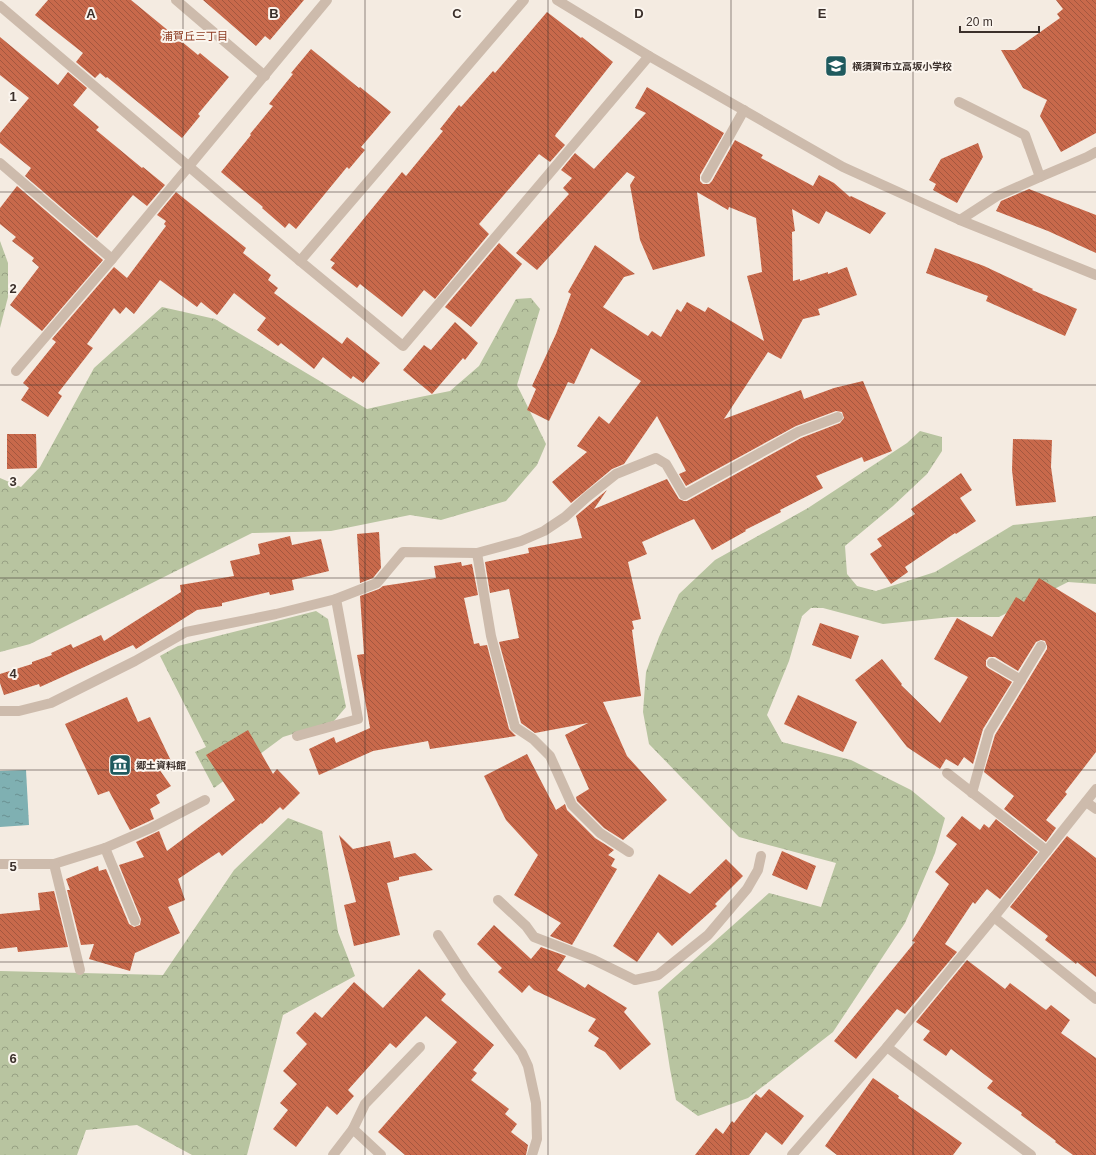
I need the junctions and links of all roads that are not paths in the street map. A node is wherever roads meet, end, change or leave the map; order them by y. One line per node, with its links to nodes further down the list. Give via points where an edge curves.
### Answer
1 (176, 0): 7 (street)
2 (327, 0): 7 (street)
3 (524, 0): 17 (street)
4 (557, 0): 6 (street)
5 (0, 6): 12 (street)
6 (649, 56): 9 (street); 17 (street, via 403,346)
7 (265, 76): 12 (street)
8 (959, 102): 13 (street, via 1025,135)
9 (744, 110): 14 (street); 15 (street, via 843,167)
10 (1096, 152): 13 (street)
11 (0, 163): 16 (street)
12 (189, 166): 16 (street); 17 (street)
13 (1040, 177): 15 (street, via 998,196)
14 (706, 178)
15 (960, 220): 18 (street)
16 (112, 259): 19 (street)
17 (300, 261)
18 (1096, 275)
19 (16, 371)
20 (838, 417): 21 (street, via 798,432 684,495 666,464 656,458 616,474 565,517 544,531 521,541)
21 (478, 553): 22 (street, via 403,552 377,584); 36 (street, via 491,636 515,727 533,739 550,756 572,805 600,833)
22 (336, 599): 26 (street, via 186,632 51,703 19,711); 27 (street, via 358,719)
23 (1041, 646): 25 (street)
24 (992, 663): 25 (street)
25 (1021, 680): 30 (street, via 990,732)
26 (0, 711)
27 (297, 736)
28 (947, 773): 30 (street)
29 (1096, 789): 32 (street)
30 (972, 793): 35 (street)
31 (205, 800): 34 (street, via 151,828)
32 (1086, 802): 33 (street); 35 (street)
33 (1096, 810)
34 (104, 848): 39 (street); 42 (street)
35 (1047, 851): 41 (street)
36 (629, 852)
37 (761, 856): 40 (street, via 758,870 747,889 708,935 658,975 635,980 534,936)
38 (0, 864): 39 (street)
39 (54, 864): 44 (street)
40 (498, 900)
41 (994, 917): 45 (street); 47 (street)
42 (135, 921)
43 (438, 935): 52 (street, via 466,978 522,1053 528,1066 536,1102 537,1139)
44 (80, 970)
45 (1096, 999)
46 (420, 1047): 48 (street, via 365,1104)
47 (887, 1047): 49 (street); 53 (street)
48 (353, 1129): 50 (street); 51 (street)
49 (795, 1154)
50 (333, 1155)
51 (381, 1155)
52 (532, 1155)
53 (1031, 1155)

